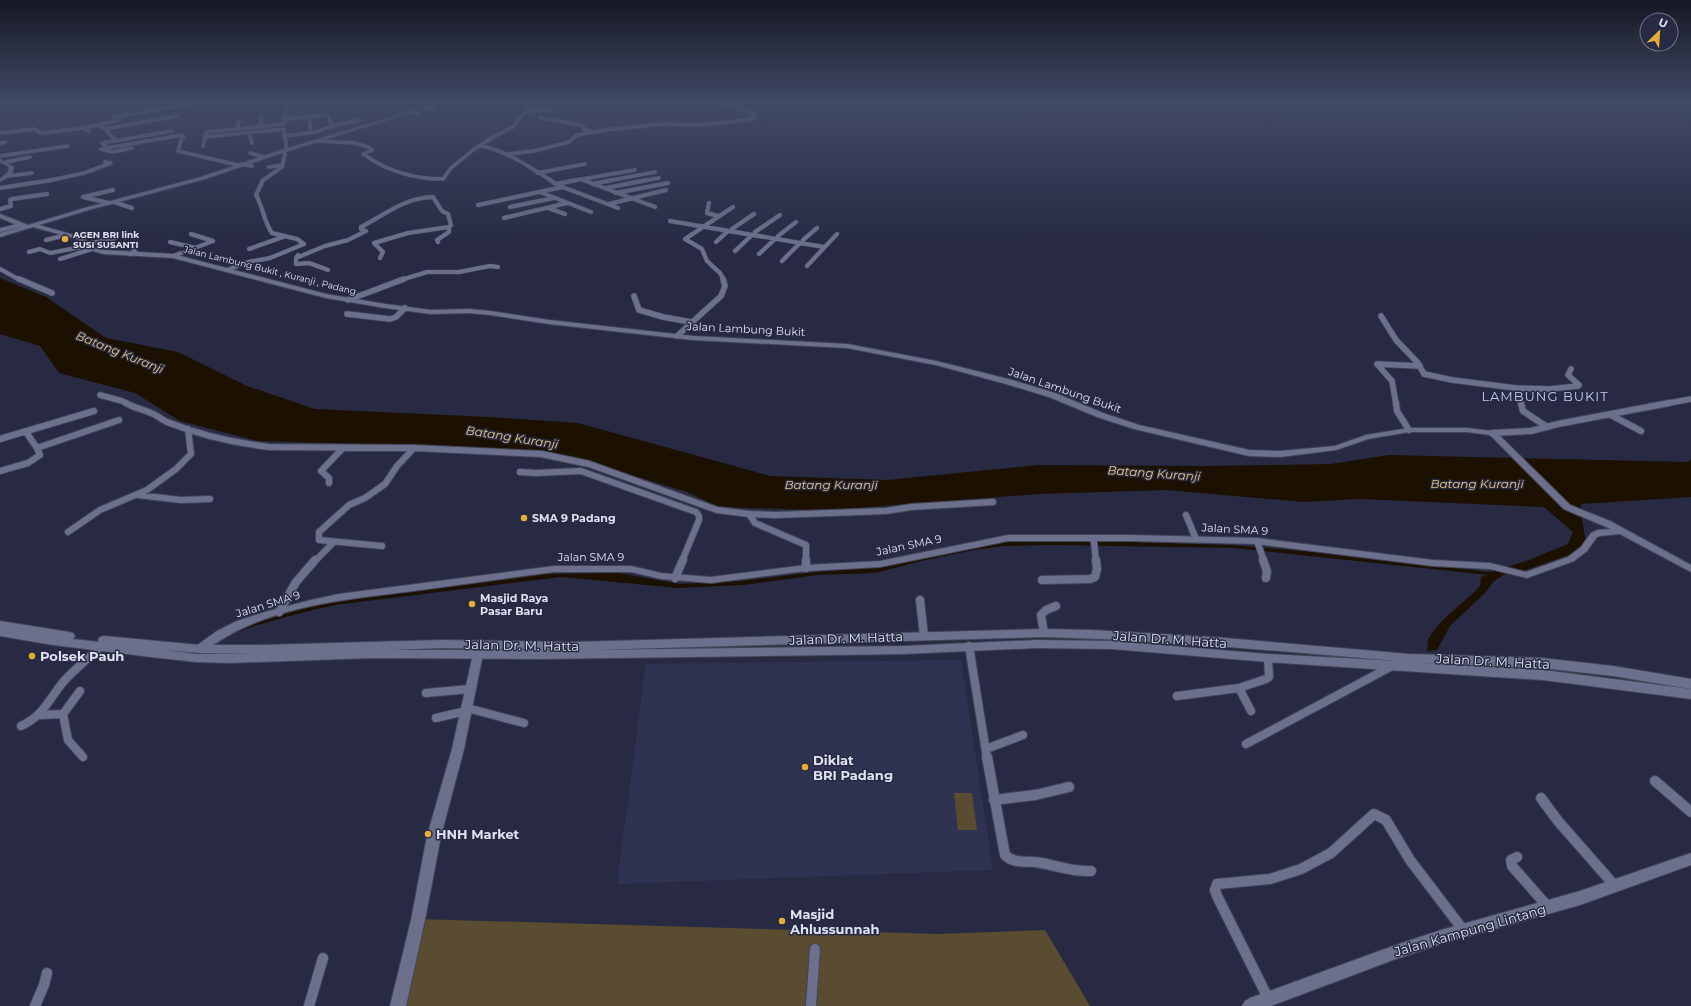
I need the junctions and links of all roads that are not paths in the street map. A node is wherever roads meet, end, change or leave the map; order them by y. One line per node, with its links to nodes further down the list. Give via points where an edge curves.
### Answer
1 (28, 150): 12 (street)
2 (104, 150): 3 (street, via 111,152)
3 (122, 150)
4 (178, 150): 19 (street)
5 (285, 150): 14 (street); 20 (street)
6 (372, 150): 7 (street, via 363,154 377,164 405,174 439,180)
7 (476, 150)
8 (497, 150): 11 (street)
9 (539, 150): 11 (street)
10 (250, 153): 14 (street)
11 (507, 154): 26 (street)
12 (0, 156)
13 (30, 157): 16 (street)
14 (264, 157): 19 (street)
15 (0, 160): 16 (street)
16 (6, 162): 27 (street, via 12,167)
17 (105, 162): 28 (street, via 111,163)
18 (585, 164): 26 (street)
19 (239, 165): 21 (street); 48 (street, via 203,178)
20 (283, 165): 22 (street); 84 (street, via 260,183 256,195 272,234)
21 (252, 166)
22 (269, 167)
23 (635, 170): 32 (street)
24 (655, 172): 36 (street)
25 (32, 173): 27 (street)
26 (537, 173): 35 (street)
27 (7, 176): 33 (street)
28 (71, 176): 31 (street); 38 (street)
29 (659, 178): 39 (street)
30 (20, 179): 33 (street)
31 (79, 180)
32 (582, 180): 35 (street); 36 (street)
33 (1, 181)
34 (668, 183): 43 (street)
35 (556, 184): 37 (street)
36 (592, 184): 39 (street)
37 (563, 187): 42 (street); 51 (street)
38 (0, 188)
39 (605, 188): 43 (street)
40 (113, 190): 48 (street, via 83,198)
41 (666, 190): 46 (street)
42 (540, 192): 45 (street); 47 (street)
43 (616, 193): 46 (street)
44 (47, 194): 59 (street, via 10,199 11,206)
45 (554, 198): 50 (street); 53 (street)
46 (629, 198): 51 (street); 54 (street)
47 (496, 201): 52 (street); 53 (street)
48 (112, 202): 56 (street); 73 (street)
49 (708, 203): 66 (street, via 707,214)
50 (569, 204): 57 (street); 60 (street); 61 (street)
51 (609, 204): 58 (street)
52 (478, 205)
53 (510, 207): 62 (street)
54 (655, 207)
55 (733, 207): 66 (street)
56 (132, 208)
57 (547, 208): 60 (street); 62 (street)
58 (618, 208)
59 (0, 209)
60 (553, 210): 63 (street)
61 (591, 212)
62 (524, 213): 68 (street)
63 (565, 214)
64 (754, 214): 77 (street)
65 (780, 215): 79 (street)
66 (718, 216): 72 (street)
67 (1, 217): 71 (street)
68 (504, 218)
69 (673, 220): 72 (street)
70 (796, 222): 85 (street)
71 (21, 225): 73 (street); 76 (street)
72 (704, 225): 77 (street); 119 (street, via 685,239 702,249 707,261 720,273 725,286 721,296)
73 (30, 226): 81 (street); 82 (street, Jalan Lambung Bukit , Kuranji , Padang)
74 (449, 227): 91 (street, via 449,232 437,240); 104 (street, via 451,225 448,214 442,211 433,197 421,198 361,227 366,231 348,240); 105 (street, via 408,233 376,242 374,243 383,252)
75 (816, 228): 89 (street)
76 (0, 230)
77 (730, 230): 79 (street); 92 (street)
78 (191, 234): 97 (street, via 213,240)
79 (754, 234): 85 (street); 99 (street)
80 (837, 234): 94 (street)
81 (0, 235)
82 (66, 235): 88 (street); 95 (street, Jalan Lambung Bukit , Kuranji , Padang, via 82,239)
83 (304, 235): 87 (street)
84 (283, 237): 87 (street); 98 (street)
85 (777, 237): 89 (street); 102 (street)
86 (116, 238): 95 (street)
87 (293, 238): 93 (street)
88 (46, 240)
89 (801, 241): 94 (street); 107 (street)
90 (170, 242): 97 (street)
91 (438, 242)
92 (716, 242)
93 (304, 244): 104 (street); 111 (street, via 270,258 251,261)
94 (825, 245): 108 (street)
95 (88, 246): 100 (street, via 52,253 45,253 40,249); 101 (street, Jalan Lambung Bukit , Kuranji , Padang, via 111,254); 106 (street)
96 (136, 247): 101 (street, via 133,249 135,252)
97 (196, 248): 103 (street)
98 (249, 249)
99 (735, 250)
100 (29, 252)
101 (130, 254): 103 (street, Jalan Lambung Bukit , Kuranji , Padang)
102 (759, 254)
103 (173, 256): 111 (street, Jalan Lambung Bukit , Kuranji , Padang)
104 (296, 258): 112 (street, via 296,264 308,263)
105 (380, 258)
106 (60, 259)
107 (782, 261)
108 (807, 266)
109 (498, 267): 115 (street, via 491,265 462,271 428,272)
110 (0, 269): 113 (street)
111 (227, 270): 115 (street, Jalan Lambung Bukit , Kuranji , Padang)
112 (328, 270)
113 (52, 293)
114 (634, 296): 119 (street, via 639,310)
115 (348, 300): 116 (street, Jalan Lambung Bukit , Kuranji , Padang)
116 (403, 311): 117 (street, via 395,318 384,319); 120 (street, Jalan Lambung Bukit , Kuranji , Padang, via 485,313)
117 (348, 314)
118 (1381, 316): 122 (street, via 1396,340)
119 (691, 322): 121 (street)
120 (604, 327): 121 (street, Jalan Lambung Bukit)
121 (677, 336): 132 (street, Jalan Lambung Bukit, via 836,344 922,360 1023,385 1137,427 1249,452 1280,454 1336,448 1366,437)
122 (1420, 366): 124 (street, via 1424,374 1432,377); 132 (street, via 1377,364 1390,377 1397,411)
123 (1571, 369): 124 (street, via 1568,376 1578,386 1550,389)
124 (1516, 388): 130 (street, via 1523,411)
125 (100, 395): 131 (street, via 122,400 135,409 152,413 165,421)
126 (1691, 399): 128 (street)
127 (94, 411): 134 (street)
128 (1611, 415): 130 (street); 133 (street)
129 (119, 420): 137 (street)
130 (1547, 427): 135 (street)
131 (188, 429): 138 (street, via 249,445); 143 (street, via 192,452 189,458)
132 (1409, 430): 135 (street, Jalan Lambung Bukit, via 1467,430)
133 (1641, 431)
134 (26, 432): 136 (street); 137 (street)
135 (1492, 433): 148 (street, via 1565,505)
136 (0, 439)
137 (36, 448): 140 (street, via 40,454 33,461)
138 (343, 448): 139 (street); 142 (street, via 321,471 329,478)
139 (414, 448): 146 (street, via 549,455 589,464 717,510); 151 (street, via 384,484 349,505 319,532 319,540)
140 (0, 471)
141 (520, 472): 157 (street, via 581,471 696,512 699,520)
142 (330, 483)
143 (138, 495): 144 (street, via 181,500); 149 (street, via 100,510)
144 (210, 499)
145 (993, 502): 146 (street, via 886,511)
146 (748, 514): 155 (street, via 760,526 806,545)
147 (1186, 515): 150 (street)
148 (1621, 531): 154 (street, Jalan SMA 9, via 1598,533 1584,550 1571,559 1527,575 1476,564 1433,563); 156 (street)
149 (68, 532)
150 (1196, 539): 152 (street, Jalan SMA 9); 154 (street, Jalan SMA 9)
151 (334, 542): 153 (street); 162 (street, via 300,576)
152 (1094, 542): 155 (street, Jalan SMA 9, via 1008,538 880,564); 159 (street, via 1097,569 1093,578)
153 (382, 546)
154 (1259, 547): 158 (street, via 1268,570)
155 (806, 568): 157 (street, Jalan SMA 9, via 711,580)
156 (1691, 569)
157 (675, 578): 162 (street, Jalan SMA 9, via 631,569 554,569 339,597)
158 (1266, 578)
159 (1042, 580)
160 (920, 600): 165 (street)
161 (1056, 606): 166 (street, via 1045,608 1043,611)
162 (279, 612): 170 (street, Jalan SMA 9, via 228,630)
163 (0, 625): 167 (main road, Jalan Dr. M. Hatta)
164 (0, 632): 167 (main road, Jalan Dr. M. Hatta)
165 (924, 636): 166 (main road, Jalan Dr. M. Hatta); 171 (main road, Jalan Dr. M. Hatta)
166 (1038, 637): 169 (main road, Jalan Dr. M. Hatta); 173 (main road, Jalan Dr. M. Hatta); 174 (main road, Jalan Dr. M. Hatta, via 1143,636)
167 (61, 638): 168 (main road, Jalan Dr. M. Hatta); 170 (main road, Jalan Dr. M. Hatta)
168 (101, 646): 172 (main road, Jalan Dr. M. Hatta, via 196,658 230,659 363,654); 186 (street, via 53,694)
169 (970, 646): 171 (main road, Jalan Dr. M. Hatta, via 904,650); 192 (street)
170 (200, 649): 171 (main road, Jalan Dr. M. Hatta, via 441,644)
171 (629, 649): 172 (main road, Jalan Dr. M. Hatta)
172 (478, 654): 178 (street)
173 (1268, 658): 174 (main road, Jalan Dr. M. Hatta, via 1358,664); 177 (street, via 1269,677)
174 (1378, 660): 175 (main road, Jalan Dr. M. Hatta); 176 (main road, Jalan Dr. M. Hatta, via 1490,660 1577,666)
175 (1392, 666): 181 (main road, Jalan Dr. M. Hatta, via 1568,677); 191 (street)
176 (1691, 684)
177 (1239, 688): 182 (street); 184 (street)
178 (470, 689): 180 (street); 183 (street)
179 (80, 691): 185 (street)
180 (426, 693)
181 (1691, 694)
182 (1177, 696)
183 (466, 710): 187 (street); 188 (street); 211 (street, via 434,836)
184 (1251, 711)
185 (63, 714): 186 (street); 193 (street, via 68,740)
186 (40, 715): 189 (street, via 32,722)
187 (436, 718)
188 (524, 723)
189 (21, 726)
190 (1023, 735): 192 (street)
191 (1246, 744)
192 (986, 749): 197 (street)
193 (84, 757)
194 (1655, 781): 198 (street)
195 (1069, 787): 197 (street, via 1035,795)
196 (1541, 798): 202 (street)
197 (994, 800): 201 (street, via 1005,855 1009,859 1038,862 1077,872)
198 (1691, 812)
199 (1517, 857): 203 (street, via 1511,860 1512,866)
200 (1691, 859): 202 (street, Jalan Kampung Lintang)
201 (1090, 871)
202 (1615, 886): 203 (street, Jalan Kampung Lintang)
203 (1548, 907): 204 (street, Jalan Kampung Lintang)
204 (1464, 931): 208 (street, Jalan Kampung Lintang, via 1360,964); 208 (street, via 1410,860 1386,820 1374,814 1331,853 1300,869 1270,879 1217,884 1215,891 1219,900)
205 (815, 949): 212 (street)
206 (323, 958): 210 (street)
207 (47, 973): 209 (street)
208 (1269, 1000): 213 (street, Jalan Kampung Lintang)
209 (35, 1006)
210 (310, 1006)
211 (398, 1006)
212 (811, 1006)
213 (1250, 1006)

